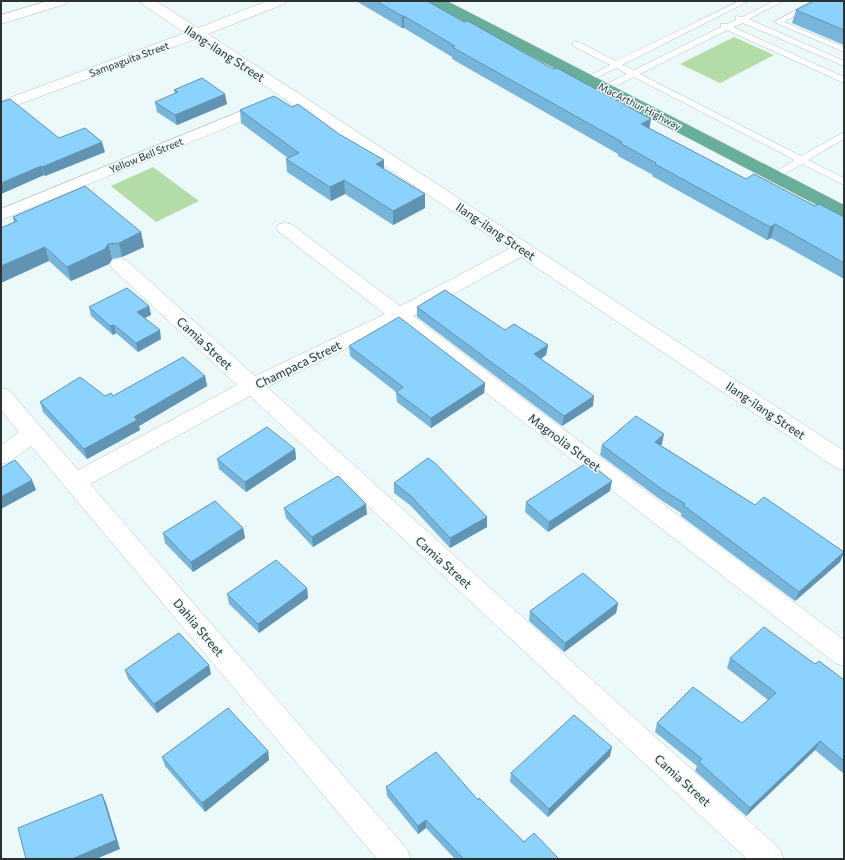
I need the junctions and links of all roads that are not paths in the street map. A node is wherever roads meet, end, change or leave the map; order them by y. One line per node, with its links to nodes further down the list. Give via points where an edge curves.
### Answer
1 (61, 1): 10 (street)
2 (147, 1): 13 (street, Ilang-ilang Street)
3 (280, 1): 13 (street, Sampaguita Street)
4 (436, 1): 19 (highway, MacArthur Highway)
5 (745, 1): 8 (lane)
6 (780, 1): 11 (lane)
7 (818, 1): 15 (lane, via 778,22)
8 (724, 12): 9 (lane); 11 (lane)
9 (708, 19): 12 (lane); 17 (lane)
10 (1, 20)
11 (743, 20): 12 (lane); 16 (lane)
12 (728, 28): 18 (lane); 20 (lane)
13 (196, 34): 22 (street, Ilang-ilang Street); 23 (street, Sampaguita Street)
14 (576, 44): 17 (lane)
15 (844, 50)
16 (844, 64)
17 (616, 65): 18 (lane); 19 (lane)
18 (634, 74): 21 (lane); 25 (lane)
19 (587, 79): 21 (highway, MacArthur Highway)
20 (844, 80)
21 (605, 88): 26 (highway, MacArthur Highway)
22 (291, 95): 29 (street, Yellow Bell Street); 31 (street, Ilang-ilang Street)
23 (1, 106)
24 (844, 135): 25 (lane)
25 (801, 161): 26 (lane); 27 (lane)
26 (775, 176): 28 (highway, MacArthur Highway)
27 (844, 182)
28 (844, 212)
29 (1, 215)
30 (285, 228): 33 (street, Magnolia Street)
31 (523, 249): 33 (street, Champaca Street); 38 (street, Ilang-ilang Street)
32 (119, 264): 34 (street, Camia Street)
33 (399, 315): 34 (street, Champaca Street); 40 (street, Magnolia Street)
34 (252, 386): 39 (street, Champaca Street); 42 (street, Camia Street)
35 (1, 395): 36 (street, Dahlia Street)
36 (32, 434): 37 (street); 39 (street, Dahlia Street)
37 (1, 456)
38 (844, 462)
39 (75, 482): 41 (street, Dahlia Street)
40 (844, 655)
41 (396, 859)
42 (769, 859)

